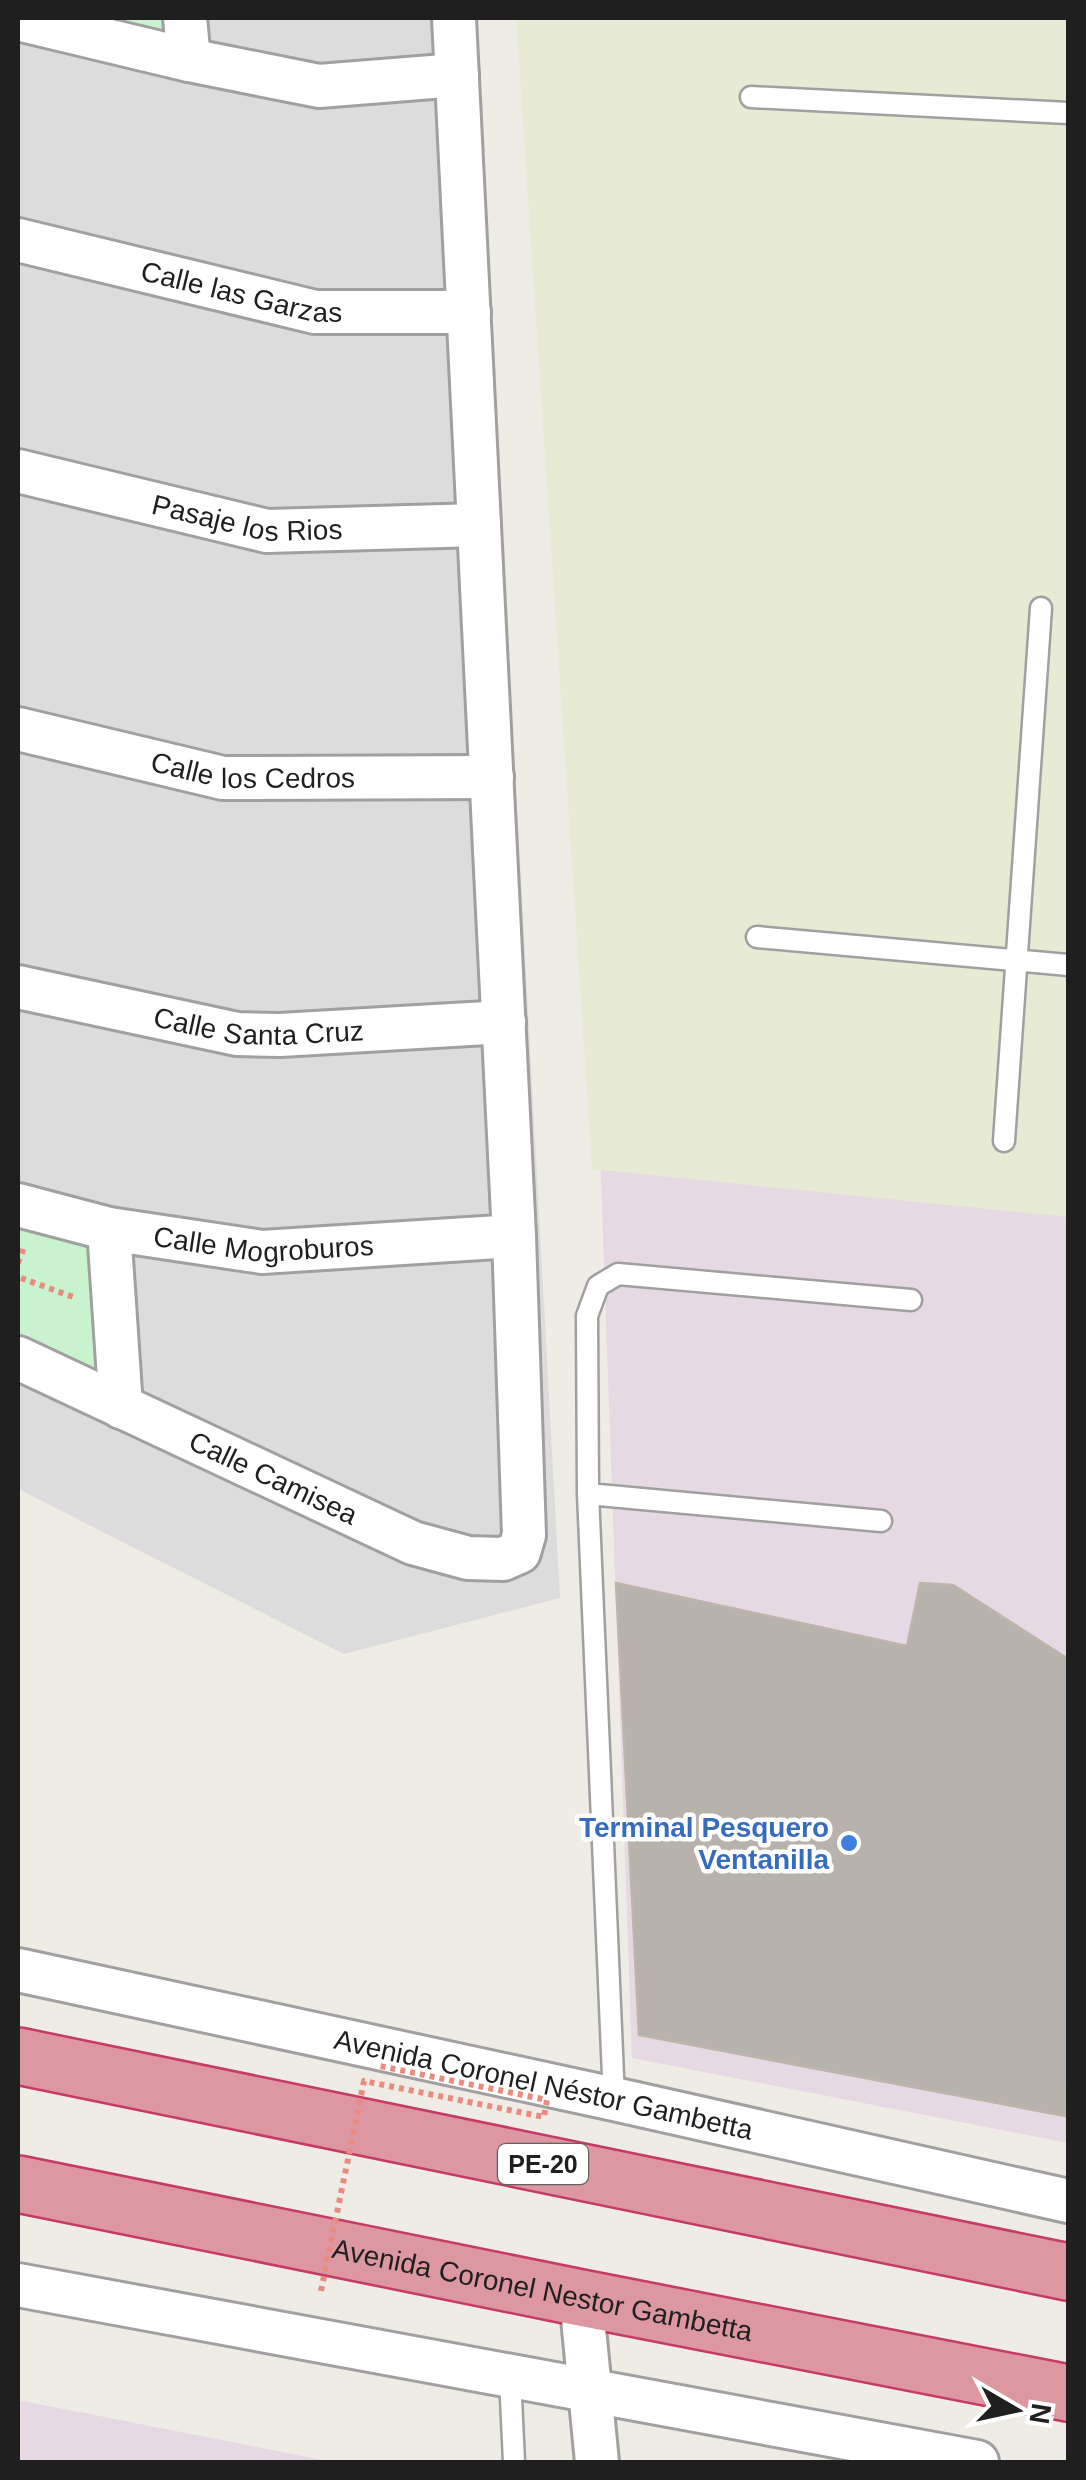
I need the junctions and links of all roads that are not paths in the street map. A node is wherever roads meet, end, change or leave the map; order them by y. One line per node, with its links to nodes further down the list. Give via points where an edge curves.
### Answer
1 (185, 18): 4 (street)
2 (454, 18): 5 (street)
3 (18, 19): 4 (street)
4 (189, 60): 5 (street, via 319,86)
5 (457, 74): 9 (street)
6 (751, 97): 7 (lane)
7 (1068, 113)
8 (18, 240): 9 (street, Calle las Garzas, via 315,312)
9 (469, 312): 11 (street)
10 (18, 470): 11 (street, Pasaje los Rios, via 267,531)
11 (480, 525): 14 (street)
12 (1041, 608): 16 (lane)
13 (18, 729): 14 (street, Calle los Cedros, via 223,778)
14 (492, 777): 19 (street)
15 (756, 937): 16 (lane)
16 (1017, 961): 17 (lane); 20 (lane)
17 (1068, 966)
18 (18, 988): 19 (street, Calle Santa Cruz, via 238,1034)
19 (504, 1022): 23 (street)
20 (1004, 1141)
21 (18, 1205): 22 (street, Calle Mogroburos)
22 (109, 1229): 23 (street, Calle Mogroburos, via 262,1252); 26 (street)
23 (514, 1236): 26 (street, Calle Camisea, via 524,1534 519,1552 503,1559 468,1558 413,1543)
24 (911, 1300): 27 (lane, via 618,1274 598,1286 587,1316)
25 (18, 1358): 26 (street, Calle Camisea)
26 (121, 1408)
27 (588, 1494): 28 (lane); 31 (lane)
28 (881, 1520)
29 (18, 1970): 31 (street, Avenida Coronel Néstor Gambetta)
30 (18, 2056): 34 (highway, PE-20)
31 (614, 2099): 33 (street, Avenida Coronel Néstor Gambetta)
32 (18, 2184): 36 (highway, Avenida Coronel Nestor Gambetta)
33 (1068, 2201)
34 (1068, 2272)
35 (21, 2290): 37 (street)
36 (580, 2298): 38 (street); 39 (highway, Avenida Coronel Nestor Gambetta)
37 (510, 2378): 38 (street); 40 (lane)
38 (590, 2392): 41 (street); 42 (street)
39 (1068, 2392)
40 (514, 2462)
41 (597, 2462)
42 (977, 2462)

